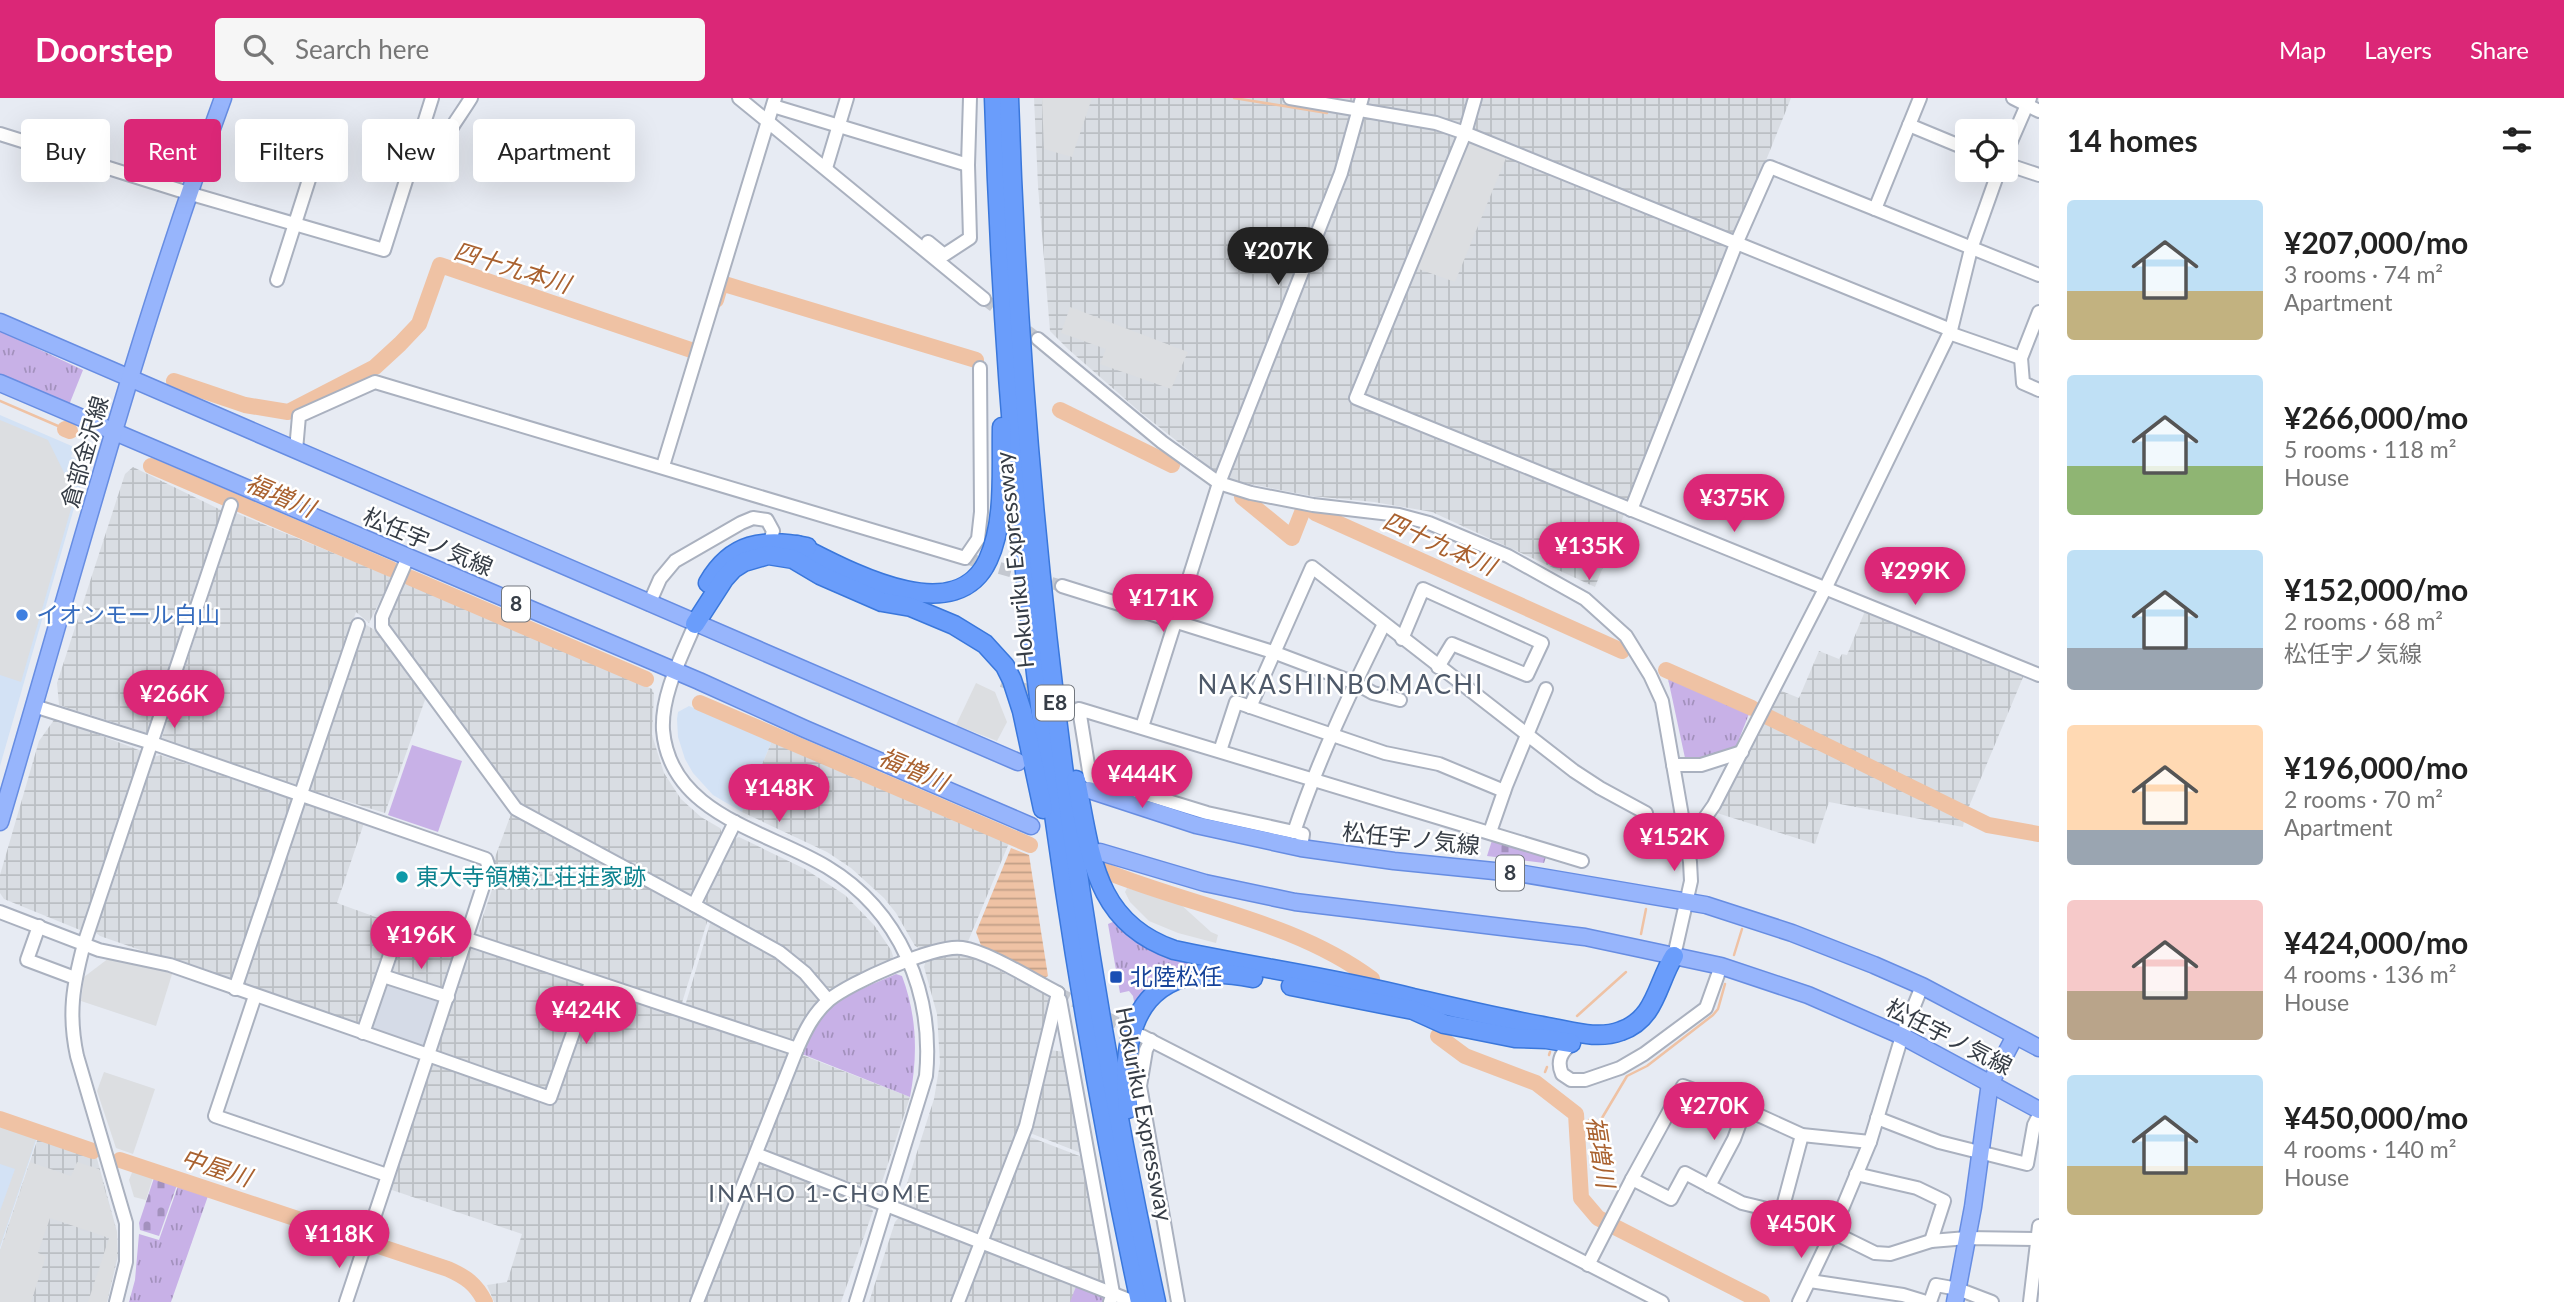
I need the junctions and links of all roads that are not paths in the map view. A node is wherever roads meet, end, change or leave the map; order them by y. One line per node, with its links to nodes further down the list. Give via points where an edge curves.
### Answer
1 (223, 98): 33 (main road, 倉部金沢線)
2 (432, 98): 17 (street)
3 (471, 98): 18 (street)
4 (739, 98): 19 (street)
5 (848, 98): 20 (street)
6 (970, 98): 26 (street)
7 (994, 98): 37 (highway, Hokuriku Expressway / E8)
8 (1009, 98): 65 (highway, Hokuriku Expressway / E8, via 1019,329)
9 (1290, 98): 15 (street)
10 (1475, 98): 23 (street)
11 (1920, 98): 21 (street)
12 (2013, 98): 13 (street)
13 (2029, 101): 16 (street); 22 (street)
14 (774, 102): 19 (street); 20 (street)
15 (1360, 104): 23 (street); 55 (street, via 1341,173)
16 (2039, 111)
17 (425, 119)
18 (455, 119)
19 (768, 121): 27 (street); 54 (street)
20 (839, 125): 26 (street); 27 (street)
21 (1909, 125): 25 (street); 34 (street)
22 (2018, 126)
23 (1465, 133): 38 (street); 57 (street, via 1356,398)
24 (0, 134): 33 (street)
25 (1955, 144)
26 (968, 164): 35 (street, via 971,238 944,255 896,217)
27 (826, 168): 35 (street)
28 (2018, 168): 29 (street)
29 (2039, 175)
30 (308, 182): 36 (street)
31 (406, 182): 36 (street, via 384,250)
32 (1995, 182): 39 (street)
33 (188, 193): 36 (street); 49 (main road, 倉部金沢線)
34 (1875, 209): 38 (street, via 1770,167); 39 (street)
35 (877, 211): 42 (street)
36 (295, 223): 41 (street)
37 (999, 238): 63 (highway, via 1002,421 996,535 982,570 964,586); 108 (highway, Hokuriku Expressway / E8, via 1029,609)
38 (1736, 244): 45 (street); 57 (street)
39 (1971, 249): 40 (street); 45 (street)
40 (2039, 275)
41 (277, 280)
42 (984, 299)
43 (2039, 312): 47 (street)
44 (0, 322): 49 (main road, 松任宇ノ気線 / 8)
45 (1950, 332): 47 (street); 62 (street)
46 (1038, 339): 55 (street)
47 (2021, 358): 51 (street, via 2023,383)
48 (980, 368): 54 (street, via 981,512 978,539 965,558)
49 (131, 378): 52 (main road, 倉部金沢線); 53 (main road, 松任宇ノ気線 / 8)
50 (0, 383): 52 (main road, 松任宇ノ気線 / 8)
51 (2039, 390)
52 (114, 432): 60 (main road, 松任宇ノ気線 / 8); 78 (main road, 倉部金沢線)
53 (296, 450): 54 (street, via 299,416 375,382); 64 (main road, 松任宇ノ気線 / 8)
54 (663, 466)
55 (1219, 483): 66 (street); 87 (street, via 1282,499 1429,523 1508,556 1585,599 1626,636 1650,675 1662,701)
56 (231, 505): 83 (street)
57 (1631, 510): 62 (street)
58 (770, 542): 59 (highway); 64 (street, via 774,531 767,520 753,518 741,523 675,561 660,579); 67 (highway, via 744,548 723,562 699,601)
59 (795, 552): 63 (highway, via 820,575 883,602); 63 (highway, via 829,551 894,579); 67 (highway, via 744,562 724,579)
60 (408, 557): 73 (main road, 松任宇ノ気線 / 8); 103 (street, via 382,627 516,809)
61 (1062, 586): 66 (street)
62 (1825, 589): 74 (street); 85 (street)
63 (913, 600): 108 (highway, via 996,654 1012,680)
64 (649, 604): 67 (main road, 松任宇ノ気線 / 8)
65 (1044, 615): 121 (highway, via 1092,857 1111,906 1130,928 1174,950); 159 (highway, Hokuriku Expressway / E8, via 1094,978)
66 (1174, 620): 71 (street); 80 (street)
67 (695, 624): 73 (street); 86 (main road, 松任宇ノ気線 / 8)
68 (1384, 624): 70 (street); 71 (street, via 1312,567); 75 (street)
69 (358, 625): 91 (street)
70 (1402, 639): 72 (street); 72 (street, via 1423,589 1542,643 1527,675 1452,644)
71 (1273, 652): 75 (street); 79 (street)
72 (1438, 667): 81 (street)
73 (675, 672): 94 (street, via 663,720 668,752 699,800); 95 (main road, 松任宇ノ気線 / 8)
74 (2039, 676)
75 (1355, 683): 77 (street); 82 (street)
76 (1546, 689): 81 (street)
77 (1400, 701)
78 (34, 706): 83 (street); 93 (main road, 倉部金沢線)
79 (1251, 707): 82 (street); 84 (street, via 1236,702)
80 (1142, 727): 84 (street); 96 (street, via 1079,709 1090,777 1207,813)
81 (1527, 734): 90 (street); 92 (street, via 1600,788)
82 (1330, 735): 88 (street); 90 (street, via 1439,764)
83 (152, 743): 91 (street); 107 (street)
84 (1220, 751): 88 (street)
85 (1742, 752): 87 (street, via 1701,765); 98 (street)
86 (1018, 761)
87 (1673, 765): 98 (street)
88 (1312, 779): 96 (street); 97 (street)
89 (1089, 790): 99 (main road, 松任宇ノ気線 / 8, via 1196,825)
90 (1504, 791): 97 (street)
91 (301, 794): 106 (street, via 486,859 489,868); 116 (street)
92 (1646, 813)
93 (0, 822)
94 (735, 822): 103 (street); 110 (street, via 813,859 848,882 889,925)
95 (1031, 826)
96 (1294, 832): 99 (street, via 1303,834)
97 (1490, 832): 101 (street)
98 (1686, 845): 102 (street, via 1690,862)
99 (1301, 848): 102 (main road, 松任宇ノ気線 / 8, via 1524,874)
100 (1100, 852): 109 (main road, 松任宇ノ気線, via 1205,883 1295,902 1585,937)
101 (1582, 860)
102 (1686, 901): 109 (street); 115 (main road, 松任宇ノ気線 / 8, via 1830,947)
103 (694, 905): 120 (street, via 779,952)
104 (0, 912): 105 (street)
105 (38, 926): 107 (street); 113 (street, via 27,960)
106 (466, 941): 112 (street, via 402,920); 114 (street); 119 (street)
107 (84, 944): 113 (street); 116 (street, via 170,965)
108 (1074, 949): 153 (highway, Hokuriku Expressway / E8)
109 (1674, 956): 111 (main road, 松任宇ノ気線); 123 (highway, via 1652,1005 1629,1028 1600,1035); 126 (highway, via 1678,971 1670,992 1645,1031 1622,1043)
110 (909, 960): 117 (street, via 944,948 968,949); 120 (street); 142 (street, via 923,1002 928,1058)
111 (1721, 965): 124 (main road, 松任宇ノ気線, via 1808,995); 126 (street, via 1706,1009 1633,1062 1585,1080 1571,1080 1562,1074 1560,1062 1563,1051)
112 (383, 976): 119 (street); 122 (street)
113 (75, 978): 154 (street, via 71,1028 125,1223 126,1262)
114 (591, 982): 128 (street); 129 (street, via 550,1098)
115 (1922, 986): 124 (street); 125 (main road, 松任宇ノ気線 / 8)
116 (235, 989): 118 (street)
117 (1058, 993): 147 (street, via 1026,1126); 152 (street)
118 (255, 996): 122 (street); 139 (street, via 215,1116)
119 (447, 998): 129 (street)
120 (828, 1000): 128 (street, via 811,1020)
121 (1413, 1004): 123 (highway); 159 (highway, via 1217,973 1184,976 1147,1001 1129,1040 1126,1095)
122 (363, 1033): 129 (street)
123 (1547, 1033): 126 (highway)
124 (1902, 1036): 130 (main road, 松任宇ノ気線); 133 (street)
125 (2015, 1036): 127 (main road, 松任宇ノ気線 / 8); 130 (main road)
126 (1573, 1043)
127 (2039, 1048)
128 (797, 1049): 136 (street)
129 (428, 1055): 139 (street)
130 (1992, 1083): 132 (main road, 松任宇ノ気線); 137 (main road)
131 (1745, 1109): 134 (street); 140 (street, via 1683,1086); 141 (street)
132 (2039, 1113): 137 (street, via 2027,1164)
133 (1877, 1118): 135 (street); 137 (street)
134 (1802, 1135): 135 (street); 143 (street)
135 (1870, 1143): 138 (street)
136 (756, 1154): 142 (street); 156 (street)
137 (1981, 1154): 146 (main road)
138 (1856, 1174): 144 (street); 148 (street, via 1917,1188 1944,1201)
139 (387, 1175): 155 (street)
140 (1632, 1179): 141 (street, via 1671,1199 1685,1173); 149 (street)
141 (1709, 1185): 143 (street, via 1742,1203)
142 (887, 1205): 147 (street); 157 (street)
143 (1781, 1213): 144 (street)
144 (1832, 1233): 148 (street, via 1875,1253 1890,1254); 150 (street)
145 (2038, 1234): 146 (street); 165 (street)
146 (1967, 1238): 148 (street); 151 (main road)
147 (982, 1241): 152 (street); 158 (street)
148 (1931, 1241)
149 (1588, 1265): 160 (street, via 1147,1038 1140,1086); 161 (street)
150 (1810, 1281): 162 (street); 163 (street)
151 (1956, 1296): 163 (street, via 1936,1285); 164 (street)
152 (1112, 1298): 153 (street)
153 (1135, 1301)
154 (116, 1302)
155 (346, 1302)
156 (697, 1302)
157 (856, 1302)
158 (958, 1302)
159 (1158, 1302)
160 (1178, 1302)
161 (1662, 1302)
162 (1799, 1302)
163 (1928, 1302)
164 (1992, 1302)
165 (2030, 1302)

